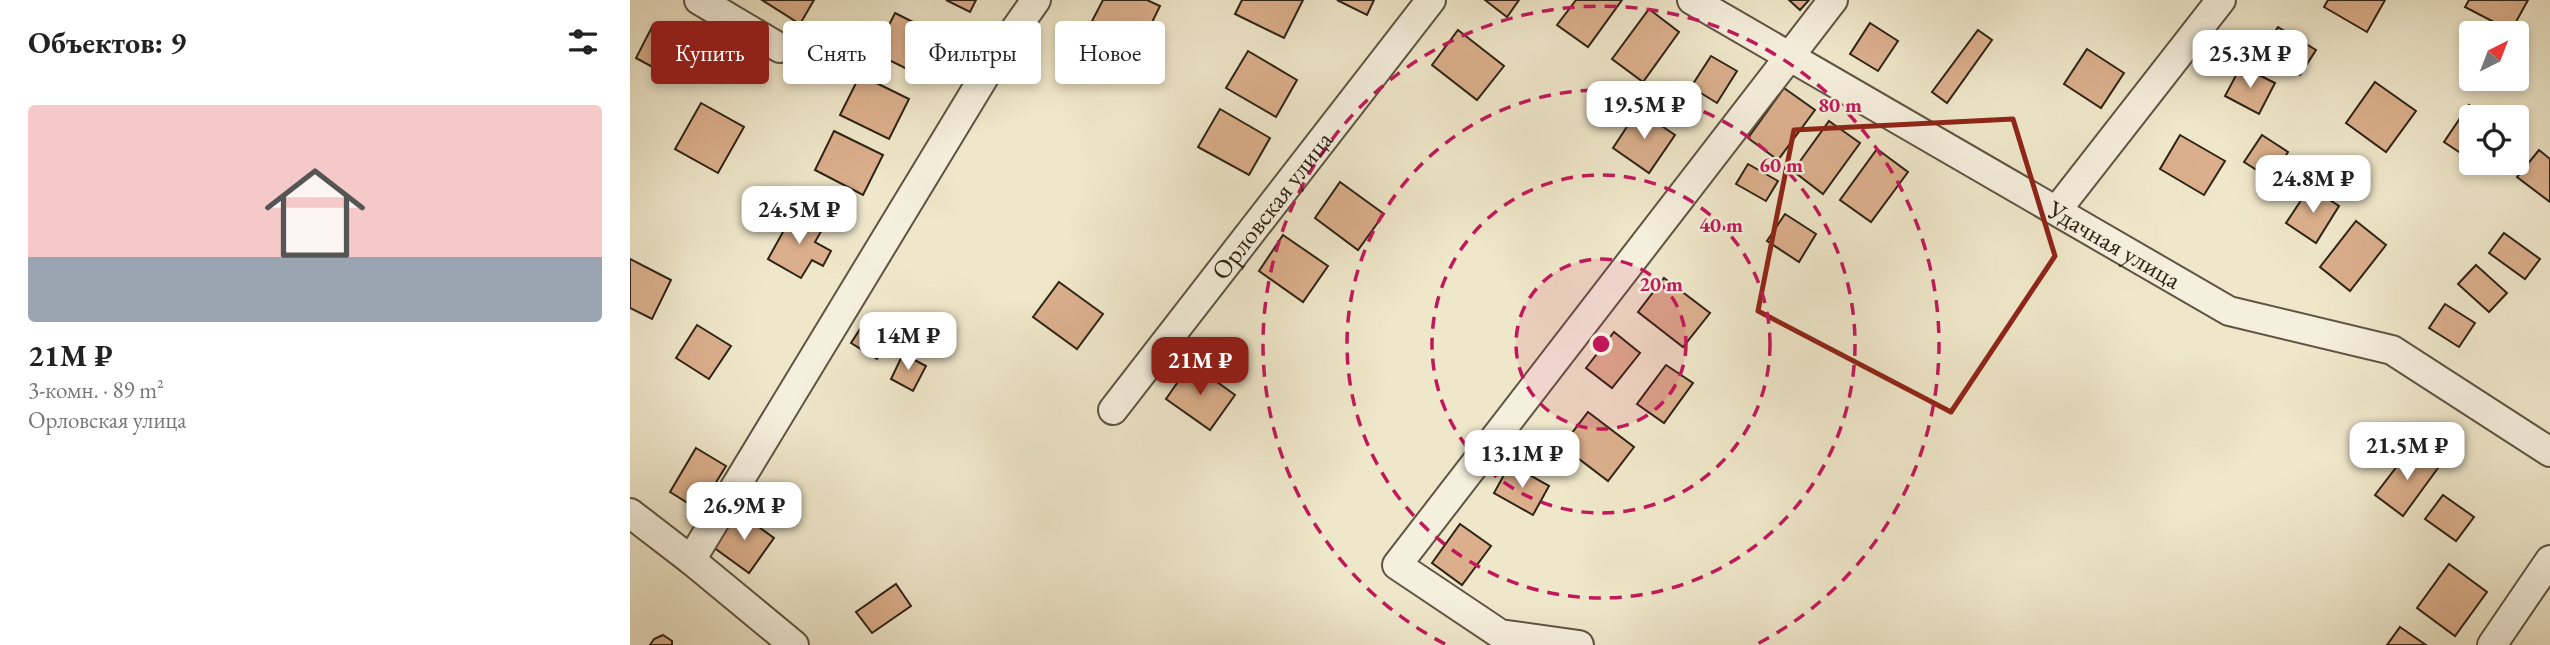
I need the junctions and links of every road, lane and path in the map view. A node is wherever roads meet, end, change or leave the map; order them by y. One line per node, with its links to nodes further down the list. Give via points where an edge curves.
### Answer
1 (699, 0): 7 (street)
2 (1037, 0): 13 (street, via 998,54)
3 (1432, 0): 10 (street, Орловская улица)
4 (1692, 0): 8 (street, Удачная улица)
5 (1833, 0): 8 (street)
6 (2221, 0): 9 (street)
7 (780, 48)
8 (1790, 57): 9 (street, Удачная улица); 16 (street, via 1397,565 1500,634)
9 (2057, 210): 11 (street, Удачная улица, via 2229,311 2392,350)
10 (1113, 410)
11 (2550, 452)
12 (630, 513): 13 (street)
13 (691, 560): 15 (street)
14 (2550, 560): 17 (street)
15 (794, 645)
16 (1579, 645)
17 (2492, 645)

